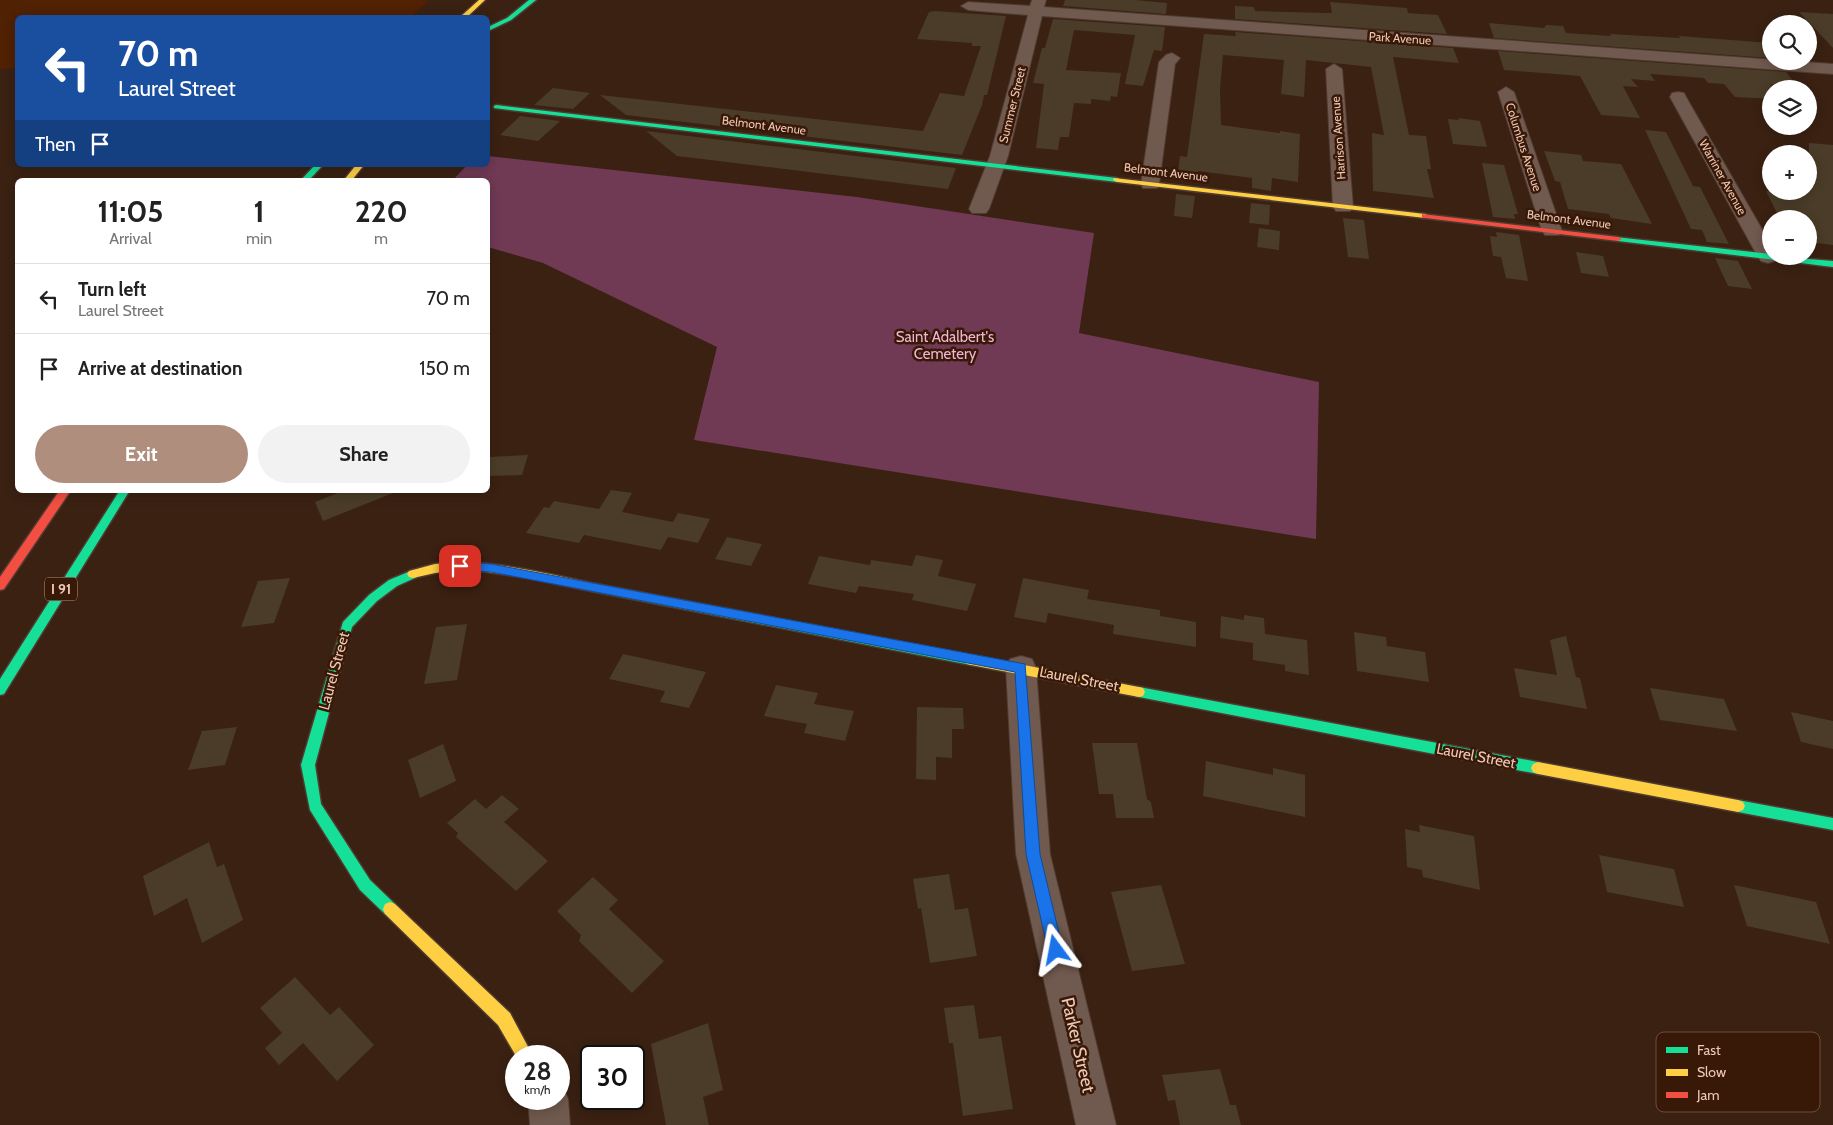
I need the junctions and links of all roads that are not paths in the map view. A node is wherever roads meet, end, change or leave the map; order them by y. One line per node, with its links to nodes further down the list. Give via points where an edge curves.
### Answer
1 (482, 0): 6 (main road)
2 (515, 0): 7 (main road)
3 (533, 0): 8 (main road, via 509,19)
4 (1037, 5): 5 (street, Park Avenue); 11 (street, Park Avenue); 15 (street, Summer Street)
5 (968, 6)
6 (458, 11)
7 (490, 26)
8 (490, 27)
9 (1172, 58): 20 (street, via 1167,62)
10 (1334, 69): 21 (street, Harrison Avenue)
11 (1833, 69)
12 (1506, 92): 23 (street, Columbus Avenue)
13 (1678, 97): 24 (street, Warriner Avenue)
14 (496, 107): 15 (main road, Belmont Avenue)
15 (995, 166): 20 (main road, Belmont Avenue); 22 (street, Summer Street)
16 (316, 167): 18 (main road)
17 (358, 167): 19 (main road)
18 (307, 178)
19 (350, 178)
20 (1150, 184): 21 (main road, Belmont Avenue)
21 (1343, 207): 23 (main road, Belmont Avenue)
22 (979, 209)
23 (1552, 231): 25 (main road, Belmont Avenue)
24 (1762, 246)
25 (1762, 256)
26 (1817, 262): 27 (main road, Belmont Avenue)
27 (1833, 264)
28 (64, 493): 30 (main road)
29 (123, 493): 32 (main road, I 91)
30 (0, 586)
31 (1021, 668): 33 (main road, Laurel Street); 34 (main road, Laurel Street, via 491,568 445,565 414,573 373,598 347,625 344,634 308,765 315,806 366,884 504,1019); 37 (street, Parker Street, via 1033,854)
32 (0, 690)
33 (1833, 824)
34 (519, 1045)
35 (549, 1110): 36 (street)
36 (550, 1125)
37 (1096, 1125)

